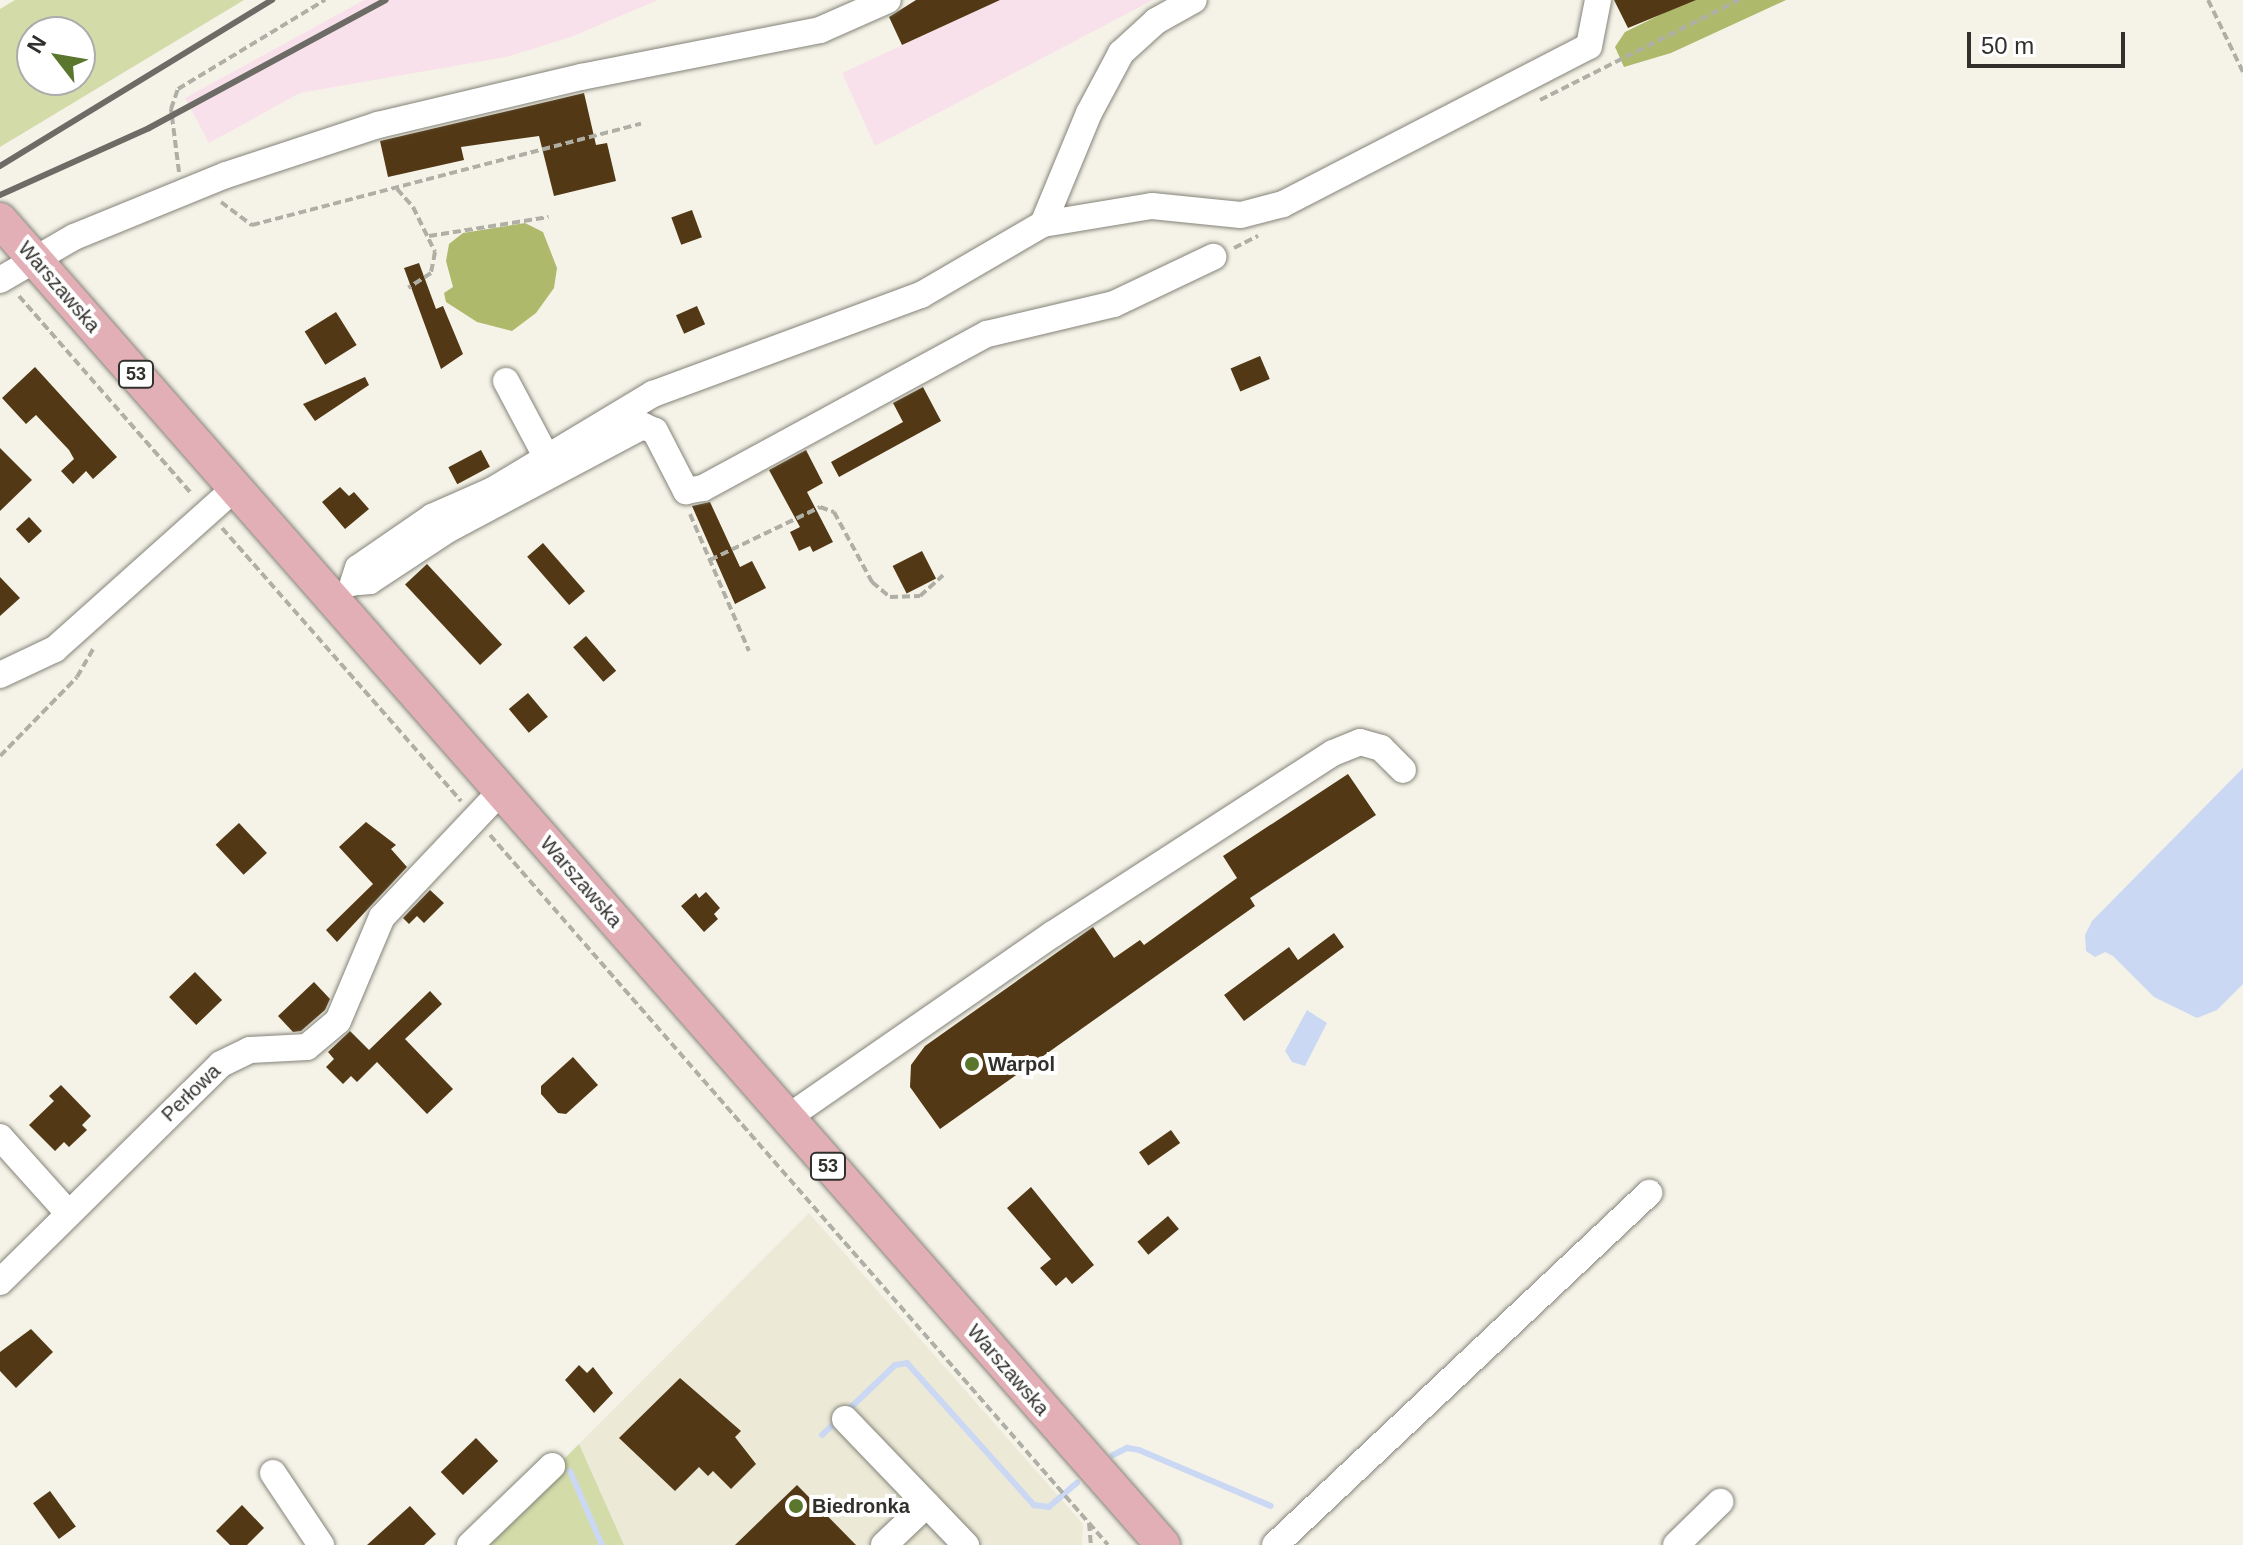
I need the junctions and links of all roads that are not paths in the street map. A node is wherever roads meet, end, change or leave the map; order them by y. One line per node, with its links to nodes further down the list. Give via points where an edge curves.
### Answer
1 (888, 0): 7 (street, via 820,30 581,77 378,125 201,186 74,237)
2 (1194, 0): 5 (street, via 1156,21 1121,53 1089,113)
3 (1598, 0): 5 (street, via 1589,46 1283,204 1241,215 1152,206)
4 (0, 220): 7 (main road, Warszawska / 53)
5 (1043, 224): 10 (street, via 921,295 653,394)
6 (1213, 257): 12 (street, via 1114,304 987,334 718,481 686,491 655,431 643,426 449,529)
7 (36, 260): 8 (street); 11 (main road, Warszawska / 53)
8 (6, 283)
9 (506, 381): 10 (street)
10 (547, 458): 12 (street, via 432,517 358,568)
11 (236, 487): 12 (main road, Warszawska / 53); 13 (street, via 55,649)
12 (344, 592): 15 (main road, Warszawska / 53)
13 (0, 675)
14 (1403, 770): 16 (street, via 1381,748 1360,742 1333,753 1053,934)
15 (501, 791): 16 (main road, Warszawska / 53); 19 (street, Perłowa, via 382,917 338,1021 307,1047 250,1050 221,1064)
16 (787, 1118): 26 (main road, Warszawska / 53)
17 (0, 1137): 19 (street)
18 (1649, 1193): 31 (street)
19 (73, 1210): 20 (street, Perłowa)
20 (0, 1282)
21 (845, 1419): 25 (street)
22 (552, 1466): 28 (street)
23 (273, 1473): 27 (street)
24 (1720, 1502): 32 (street)
25 (927, 1504): 29 (street); 30 (street)
26 (1156, 1543)
27 (321, 1545)
28 (470, 1545)
29 (884, 1545)
30 (966, 1545)
31 (1275, 1545)
32 (1676, 1545)

